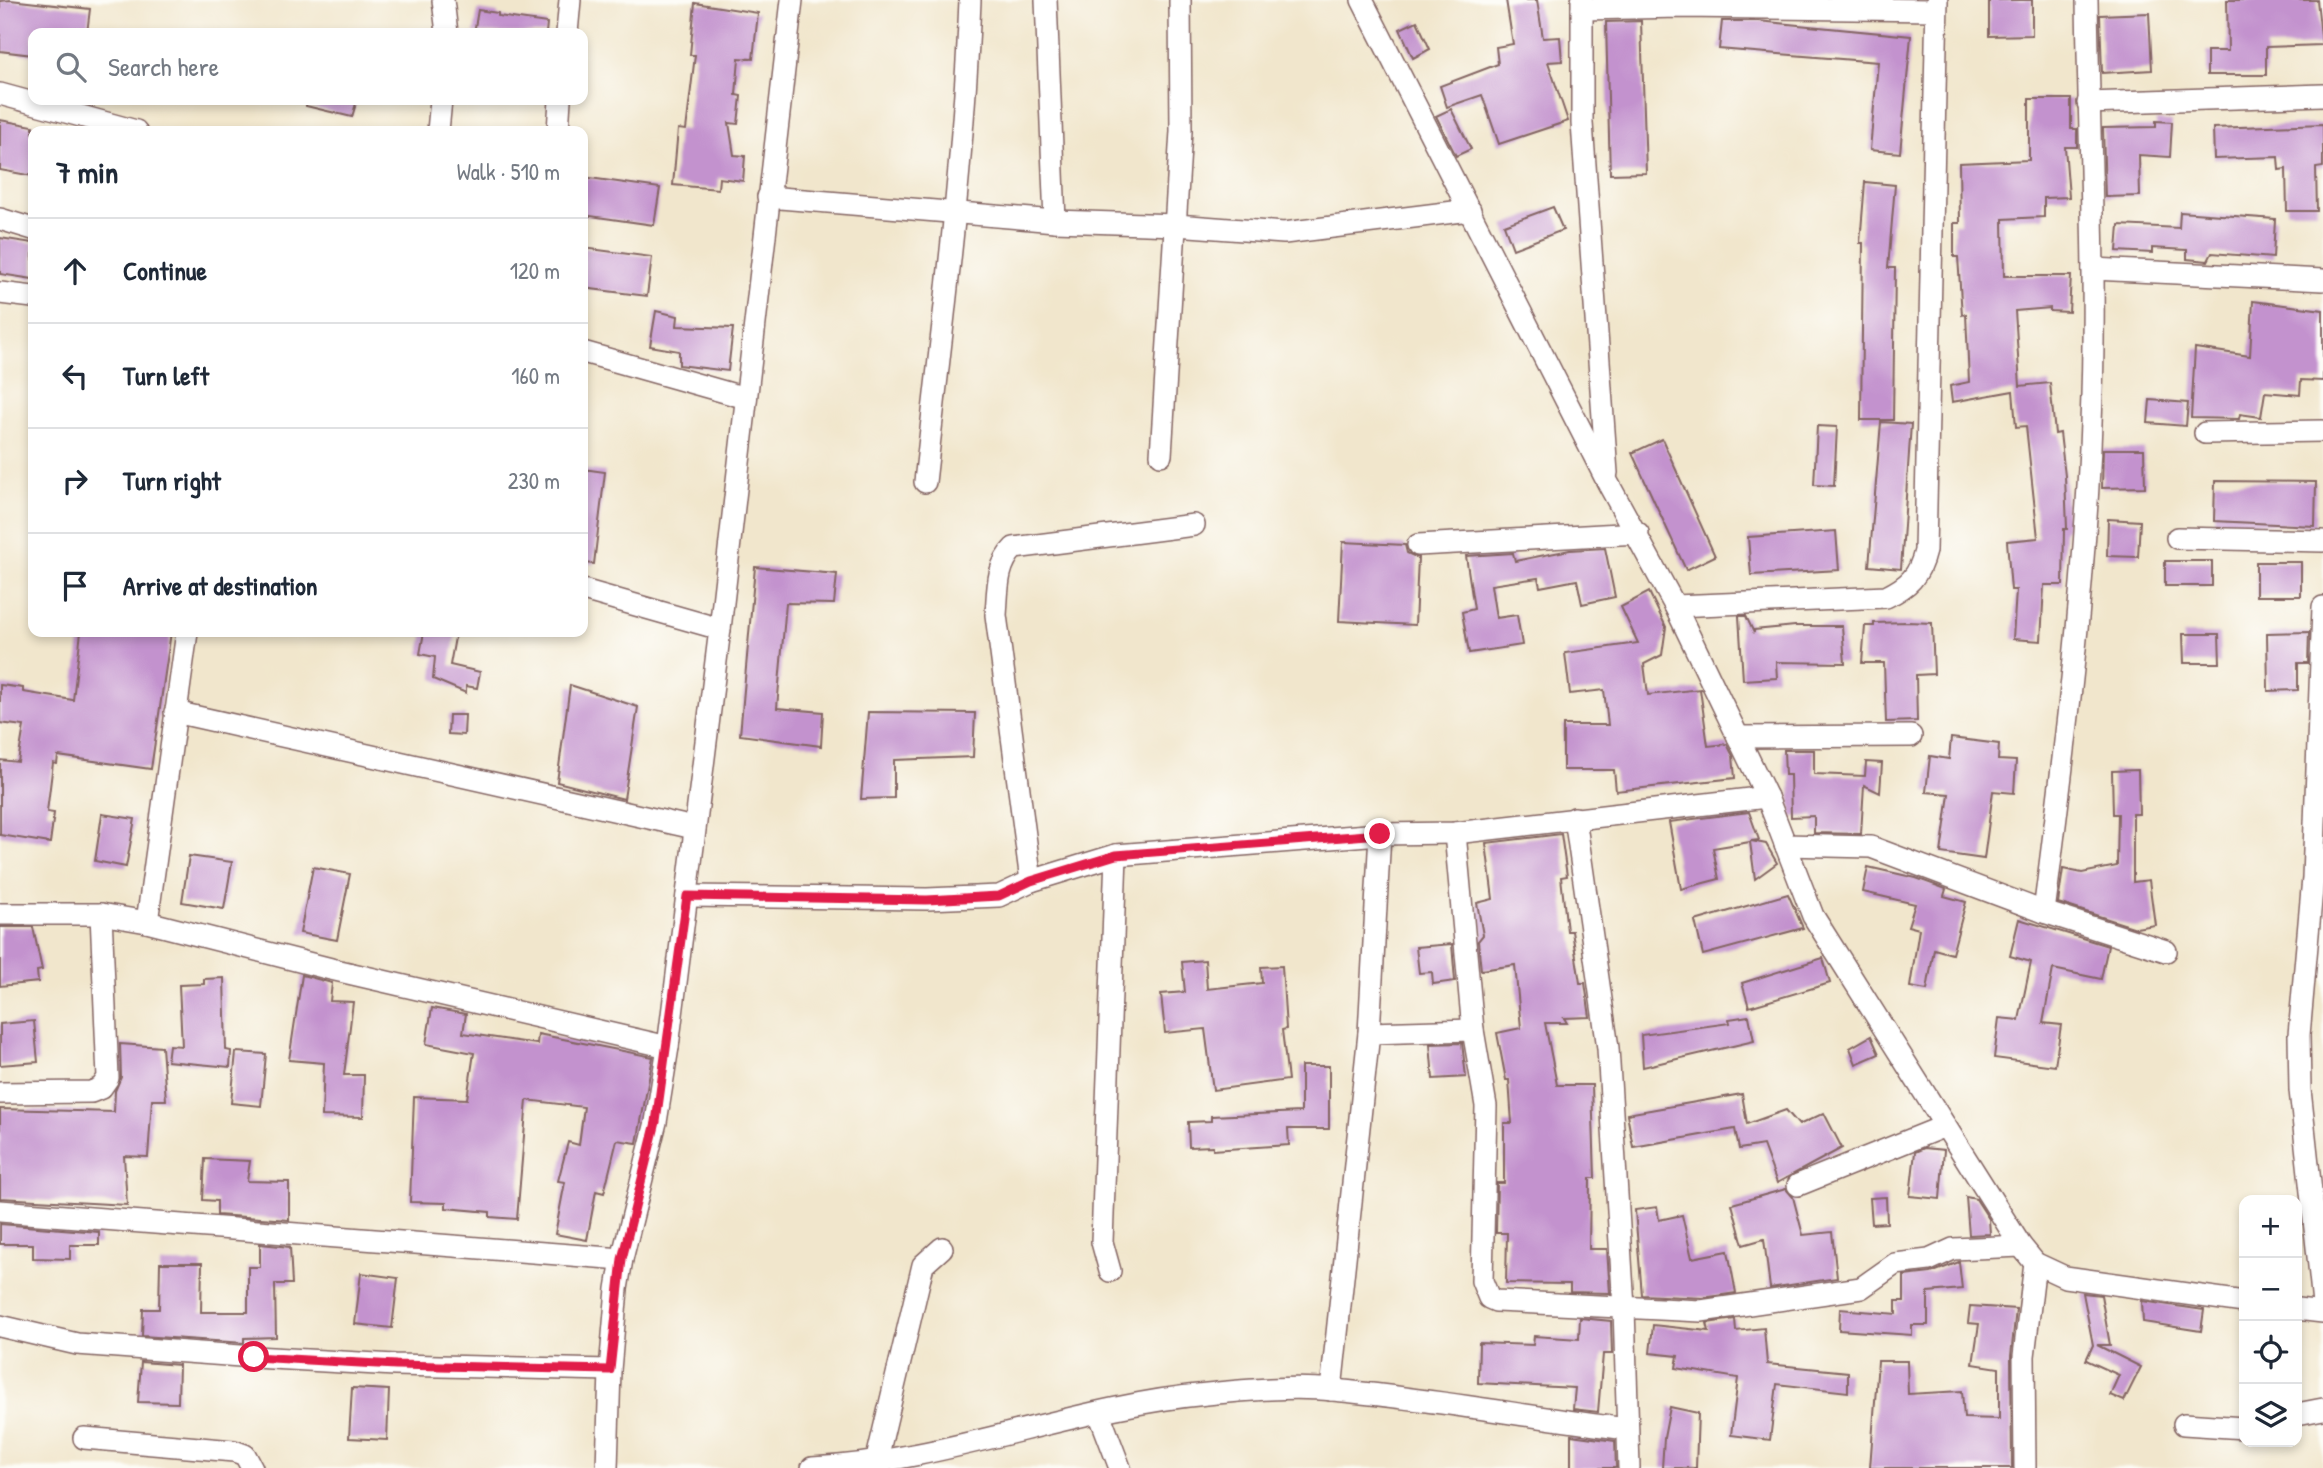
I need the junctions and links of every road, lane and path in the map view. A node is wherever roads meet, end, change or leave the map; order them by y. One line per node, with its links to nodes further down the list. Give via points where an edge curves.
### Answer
1 (443, 0): 12 (street)
2 (570, 0): 13 (street)
3 (792, 0): 24 (street)
4 (970, 0): 26 (street)
5 (1046, 0): 28 (street)
6 (1180, 0): 29 (street)
7 (1362, 0): 25 (street)
8 (2087, 0): 17 (street)
9 (1807, 4): 10 (street); 11 (street)
10 (1581, 5): 41 (street, via 1582,123)
11 (1937, 5): 48 (street, via 1926,551 1920,571 1906,588 1886,597)
12 (446, 28)
13 (567, 28)
14 (0, 94): 16 (street)
15 (2323, 95): 17 (street)
16 (28, 102)
17 (2088, 103): 31 (street)
18 (40, 105): 21 (street)
19 (441, 105): 22 (street)
20 (560, 105): 23 (street)
21 (118, 126)
22 (438, 126)
23 (558, 126)
24 (768, 197): 26 (street); 36 (street)
25 (1470, 209): 29 (street, via 1284,233); 41 (street)
26 (955, 214): 28 (street); 40 (street)
27 (0, 219): 30 (street)
28 (1055, 221): 29 (street)
29 (1176, 225): 39 (street)
30 (28, 227)
31 (2093, 269): 32 (street); 64 (street, via 2091,423 2075,674)
32 (2323, 280)
33 (0, 293): 34 (street)
34 (28, 296)
35 (588, 353): 36 (street)
36 (746, 398): 50 (street)
37 (2323, 431): 38 (street)
38 (2205, 433)
39 (1161, 454)
40 (925, 482)
41 (1608, 483): 43 (street)
42 (1194, 525): 62 (street, via 1014,548 1004,558 996,615)
43 (1637, 533): 46 (street); 48 (street)
44 (2177, 538): 45 (street)
45 (2323, 541)
46 (1418, 545)
47 (588, 591): 50 (street)
48 (1675, 606): 54 (street)
49 (2323, 613): 81 (street, via 2313,878 2299,1035 2300,1090)
50 (720, 629): 57 (street)
51 (186, 637): 52 (street)
52 (175, 712): 57 (street); 67 (street)
53 (1911, 736): 54 (street)
54 (1738, 737): 55 (street)
55 (1767, 797): 56 (street); 60 (street)
56 (1575, 818): 58 (street); 82 (street, via 1608,1048)
57 (694, 828): 63 (street)
58 (1455, 833): 59 (street); 69 (street)
59 (1380, 834): 61 (street); 70 (street)
60 (1785, 845): 64 (street, via 1871,847); 73 (street, via 1813,916)
61 (1116, 855): 62 (street); 79 (street, via 1102,1242)
62 (1031, 881): 63 (street, via 999,896 927,900)
63 (687, 896): 71 (street)
64 (2044, 912): 68 (street)
65 (0, 914): 66 (street)
66 (100, 914): 67 (street); 72 (street, via 108,1078 91,1092)
67 (147, 922): 71 (street)
68 (2165, 951)
69 (1473, 1030): 70 (street); 82 (street, via 1486,1106 1485,1292 1496,1301)
70 (1369, 1033): 87 (street)
71 (668, 1046): 78 (street, via 656,1122)
72 (0, 1093)
73 (1945, 1126): 74 (street); 77 (street)
74 (1798, 1185)
75 (0, 1212): 78 (street)
76 (943, 1248): 95 (street, via 923,1265)
77 (2028, 1254): 80 (street, via 2065,1277); 82 (street, via 1962,1248 1929,1261 1895,1264 1861,1288 1701,1311); 101 (street)
78 (622, 1259): 86 (street)
79 (1110, 1271)
80 (2239, 1301)
81 (2323, 1303)
82 (1625, 1308): 93 (street)
83 (2302, 1310): 84 (street)
84 (2323, 1312)
85 (0, 1326): 86 (street, via 77,1344 254,1357)
86 (610, 1370): 97 (street)
87 (1331, 1390): 89 (street, via 1205,1394); 93 (street)
88 (2323, 1409): 90 (street)
89 (1099, 1413): 95 (street); 99 (street)
90 (2302, 1413)
91 (2184, 1424): 92 (street)
92 (2239, 1428)
93 (1627, 1429): 100 (street)
94 (84, 1438): 96 (street, via 234,1451 246,1455)
95 (876, 1463): 98 (street)
96 (252, 1468)
97 (607, 1468)
98 (812, 1468)
99 (1120, 1468)
100 (1629, 1468)
101 (2025, 1468)

